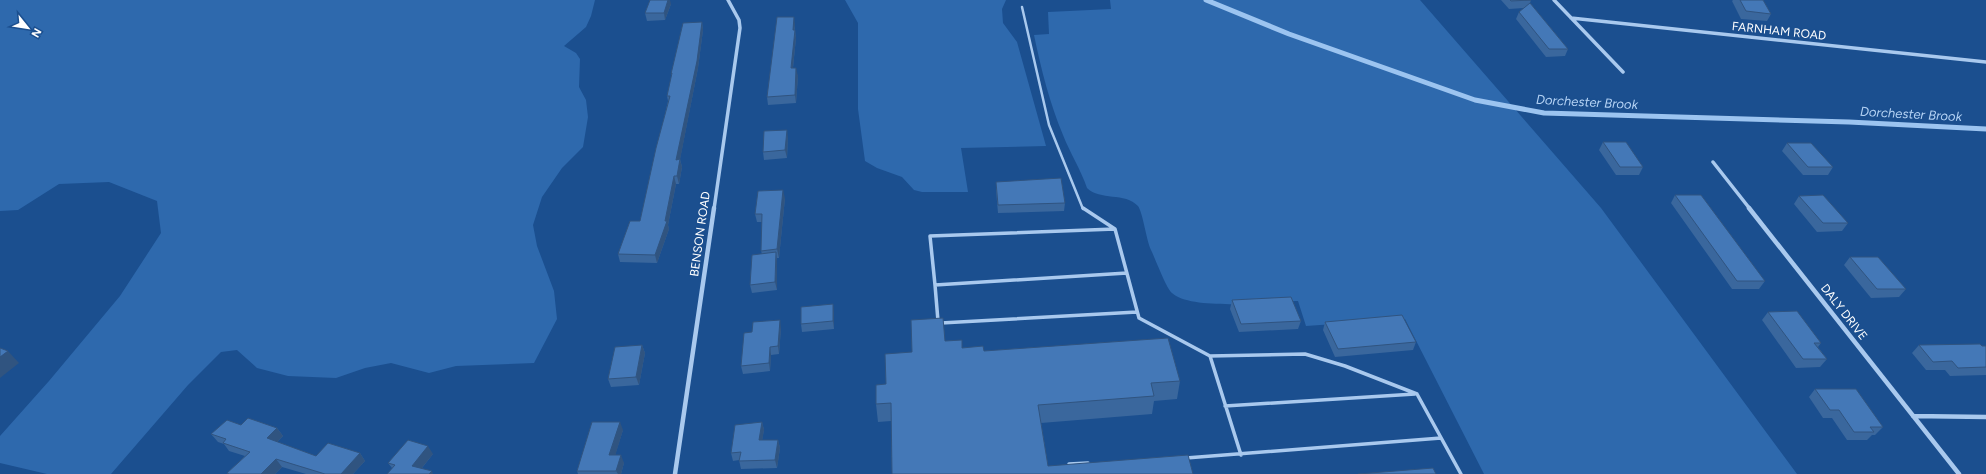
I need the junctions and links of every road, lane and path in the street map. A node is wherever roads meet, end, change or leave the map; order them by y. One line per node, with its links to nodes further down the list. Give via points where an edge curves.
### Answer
1 (728, 0): 22 (street, BENSON ROAD, via 739,20 740,28)
2 (1554, 0): 4 (street)
3 (1022, 7): 8 (lane, via 1049,125 1083,209)
4 (1571, 18): 5 (street, FARNHAM ROAD); 6 (street)
5 (1986, 62)
6 (1623, 72)
7 (1713, 162): 15 (street, DALY DRIVE)
8 (1116, 228): 9 (lane); 10 (lane, via 930,236)
9 (1127, 274): 10 (lane); 11 (lane)
10 (935, 284): 11 (lane, via 938,324)
11 (1137, 312): 12 (lane, via 1139,318)
12 (1210, 356): 13 (lane, via 1305,354 1345,366); 14 (lane)
13 (1417, 394): 14 (lane); 17 (lane)
14 (1225, 406): 18 (lane)
15 (1913, 416): 16 (street); 24 (street, DALY DRIVE)
16 (1986, 417)
17 (1441, 438): 18 (lane); 23 (lane)
18 (1241, 455): 19 (lane)
19 (1178, 458)
20 (1092, 463): 21 (lane)
21 (1069, 464)
22 (675, 474)
23 (1461, 474)
24 (1959, 474)

